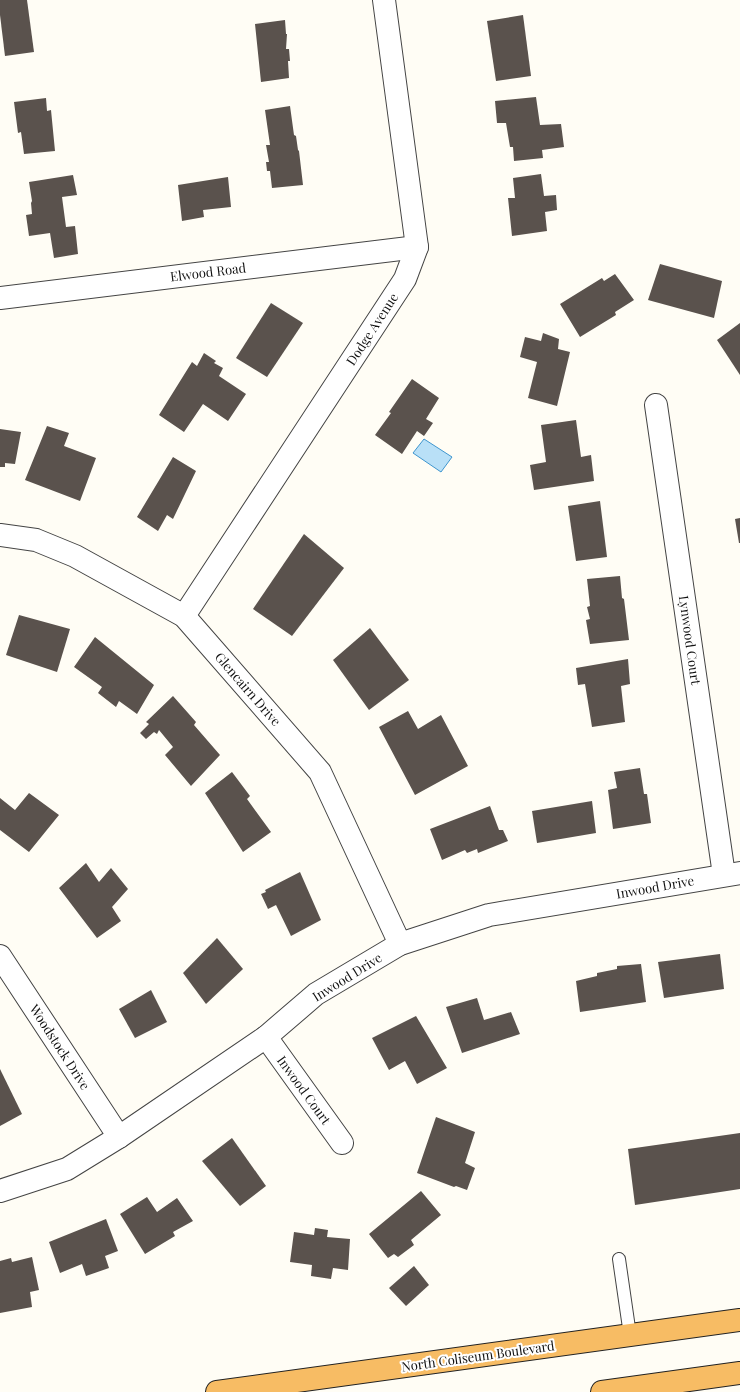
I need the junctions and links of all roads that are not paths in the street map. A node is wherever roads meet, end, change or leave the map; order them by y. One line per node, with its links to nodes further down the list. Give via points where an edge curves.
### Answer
1 (384, 0): 2 (street, Dodge Avenue)
2 (417, 247): 3 (street, Elwood Road); 6 (street, Dodge Avenue, via 405,280)
3 (0, 298)
4 (656, 405): 7 (street, Lynwood Court)
5 (0, 535): 6 (street, Glencairn Drive, via 36,540 75,556)
6 (184, 616): 8 (street, Glencairn Drive, via 320,772)
7 (732, 874): 8 (street, Inwood Drive, via 489,914)
8 (400, 944): 10 (street, Inwood Drive, via 316,994)
9 (0, 956): 11 (street, Woodstock Drive)
10 (266, 1037): 11 (street, Inwood Drive); 12 (street, Inwood Court)
11 (119, 1137): 13 (street, Inwood Drive, via 67,1169)
12 (342, 1143)
13 (0, 1191)
14 (619, 1259): 16 (lane)
15 (740, 1320): 16 (highway, North Coliseum Boulevard)
16 (630, 1335): 18 (highway, North Coliseum Boulevard)
17 (740, 1373): 19 (highway)
18 (217, 1392)
19 (602, 1392)

